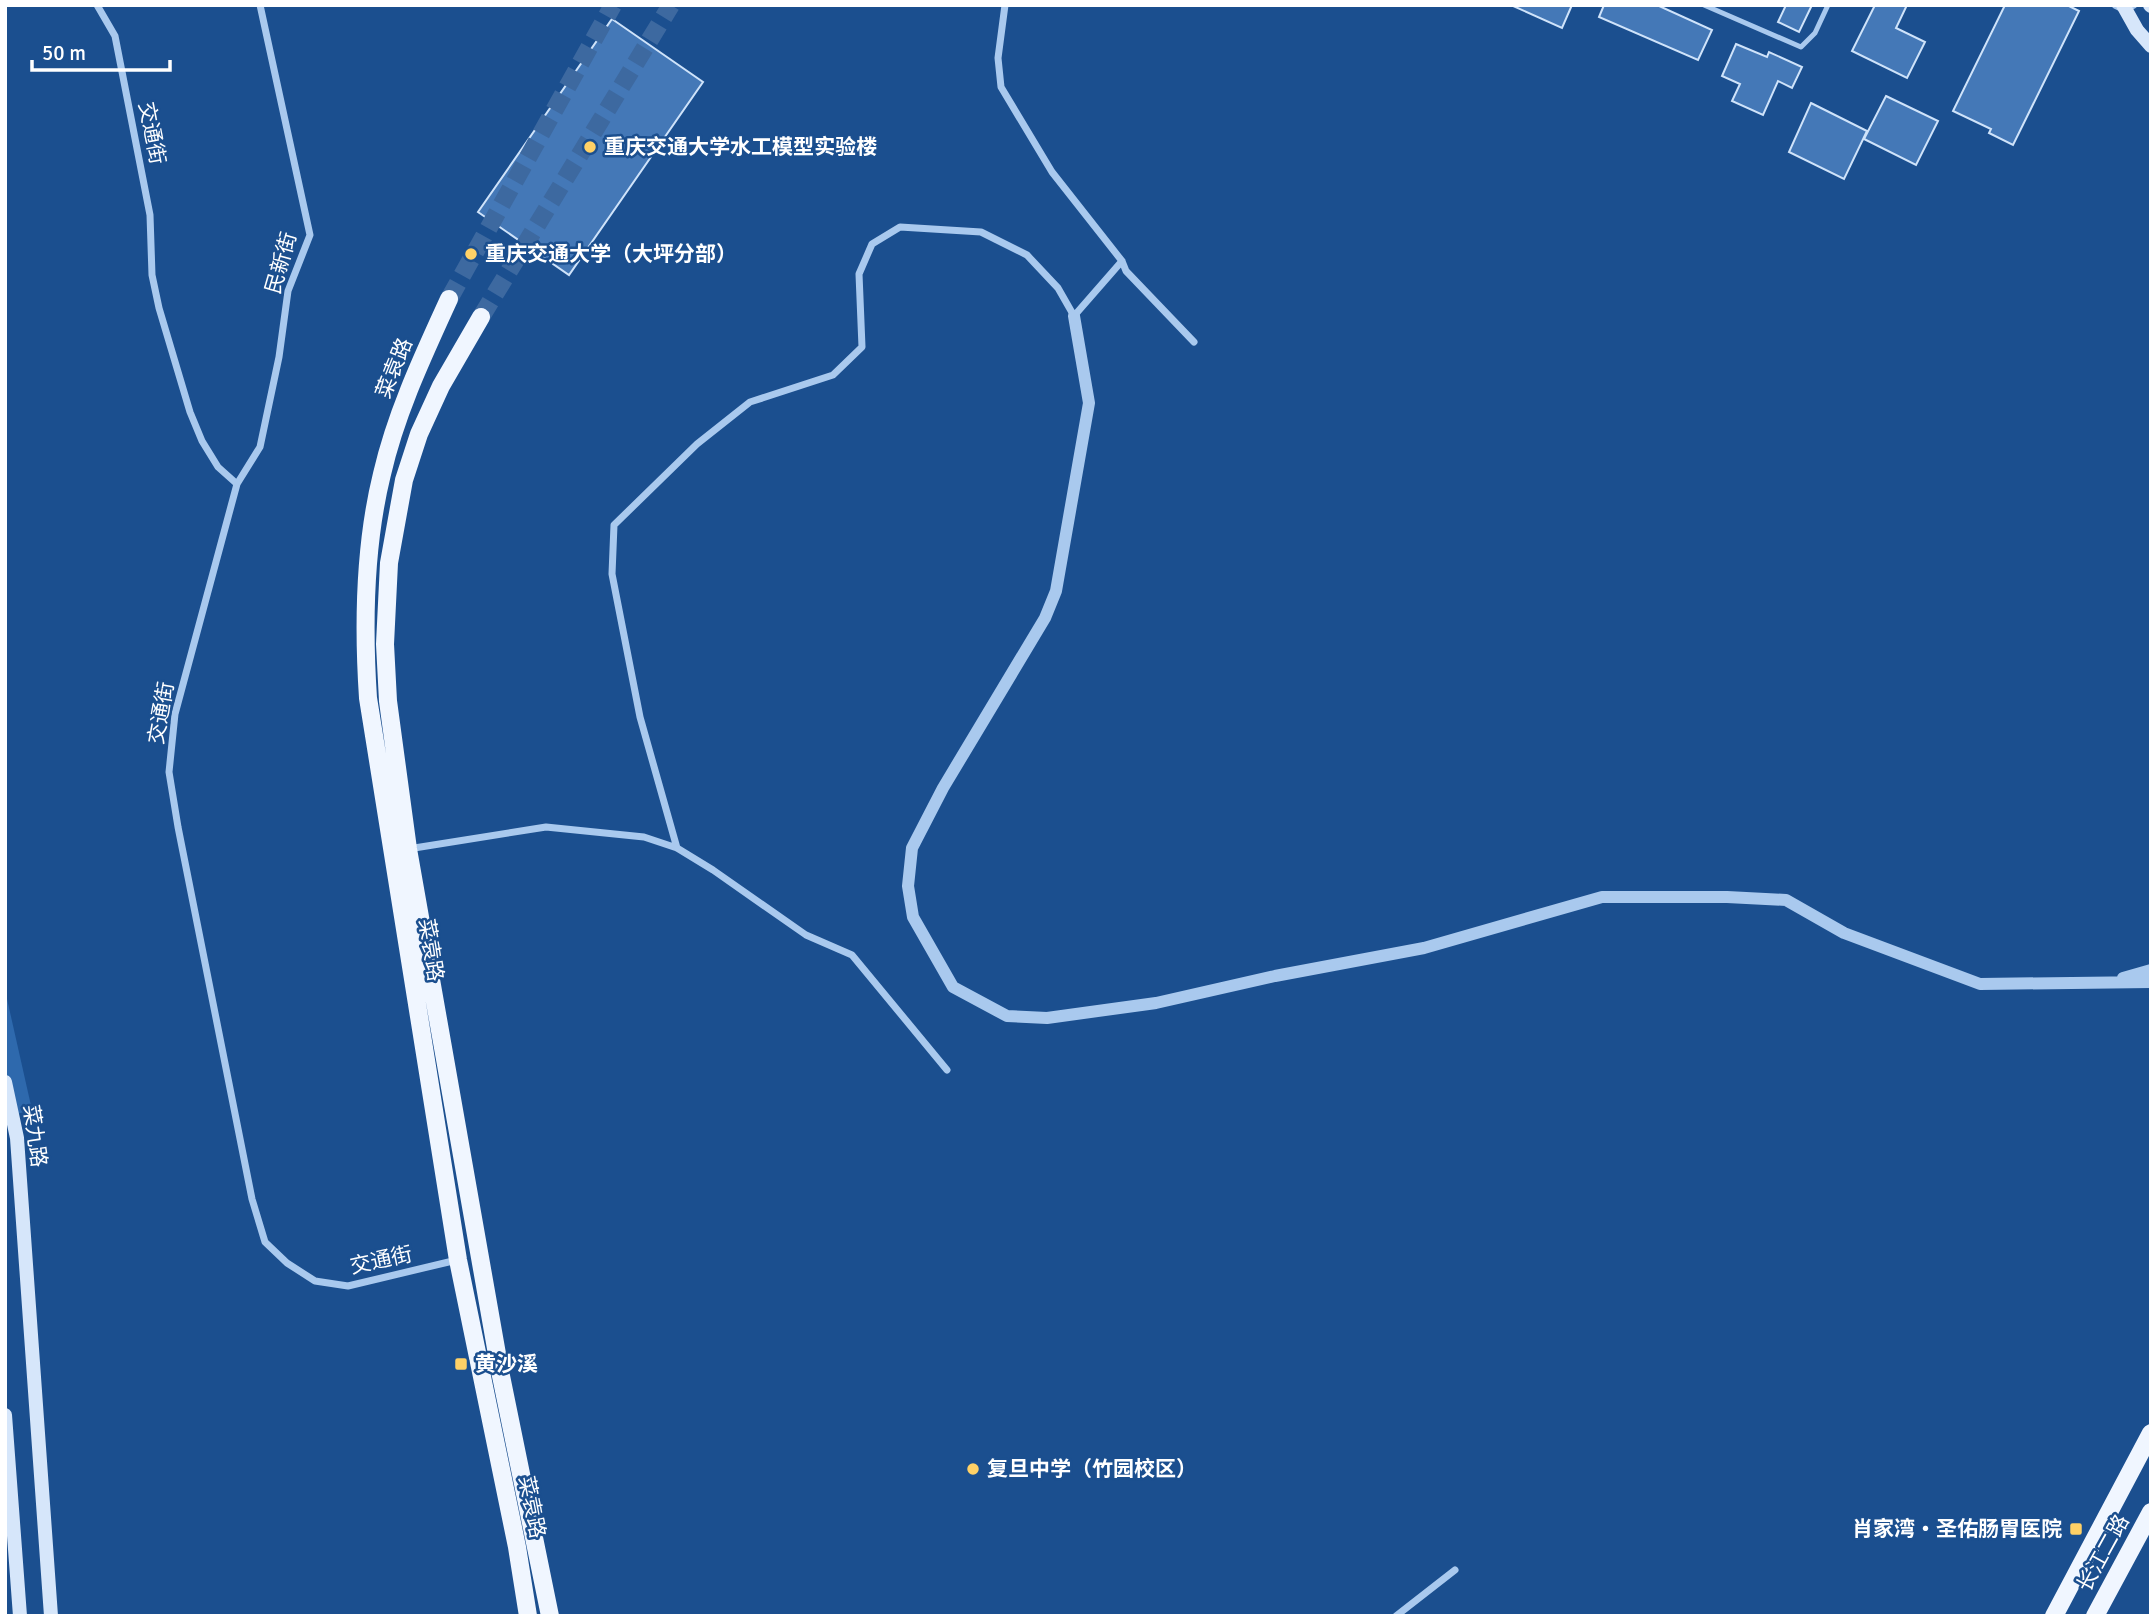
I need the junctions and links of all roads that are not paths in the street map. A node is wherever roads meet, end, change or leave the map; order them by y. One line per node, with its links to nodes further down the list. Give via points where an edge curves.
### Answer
1 (97, 5): 13 (street, 交通街, via 115,36 150,215 152,275 159,308 202,441 218,467)
2 (260, 5): 13 (street, 民新街, via 310,234 288,291 260,447)
3 (1005, 5): 8 (street, via 998,58 1001,87 1052,172)
4 (1704, 5): 5 (lane, via 1801,47 1815,33)
5 (1828, 5)
6 (2124, 6): 7 (main road)
7 (2151, 46)
8 (1122, 261): 10 (street); 12 (street, via 1126,271)
9 (449, 299): 21 (main road, 菜袁路, via 414,378 382,473 373,519 364,634 368,698)
10 (1074, 316): 14 (street, via 1059,288 1027,255 981,232 900,227 872,244 859,274 862,347 833,375 750,402 697,444 614,525 612,575 640,717); 18 (street, via 1089,403 1056,591 1045,618 912,848 908,886 913,917 953,987 1007,1016 1047,1018 1115,1009 1424,948 1602,897 1786,900 1844,933 1980,984)
11 (481, 317): 15 (main road, 菜袁路, via 419,434 404,480 389,563 388,701)
12 (1194, 342)
13 (237, 484): 21 (street, 交通街, via 175,714 169,772 252,1199 265,1242 315,1281 348,1286)
14 (677, 848): 15 (street, via 644,836 546,827); 19 (street, via 806,935 852,954)
15 (408, 849): 29 (main road, 菜袁路, via 500,1371)
16 (2151, 970): 18 (street)
17 (2151, 982): 18 (street)
18 (2106, 983)
19 (947, 1070)
20 (5, 1082): 27 (main road, 菜九路, via 17,1139)
21 (458, 1260): 28 (main road, 菜袁路)
22 (5, 1415): 26 (main road)
23 (2151, 1433): 31 (main road, 长江二路)
24 (2151, 1512): 32 (main road, 长江二路)
25 (1455, 1570): 30 (street)
26 (20, 1616)
27 (51, 1616)
28 (528, 1616)
29 (550, 1616)
30 (1395, 1616)
31 (2054, 1616)
32 (2095, 1616)

